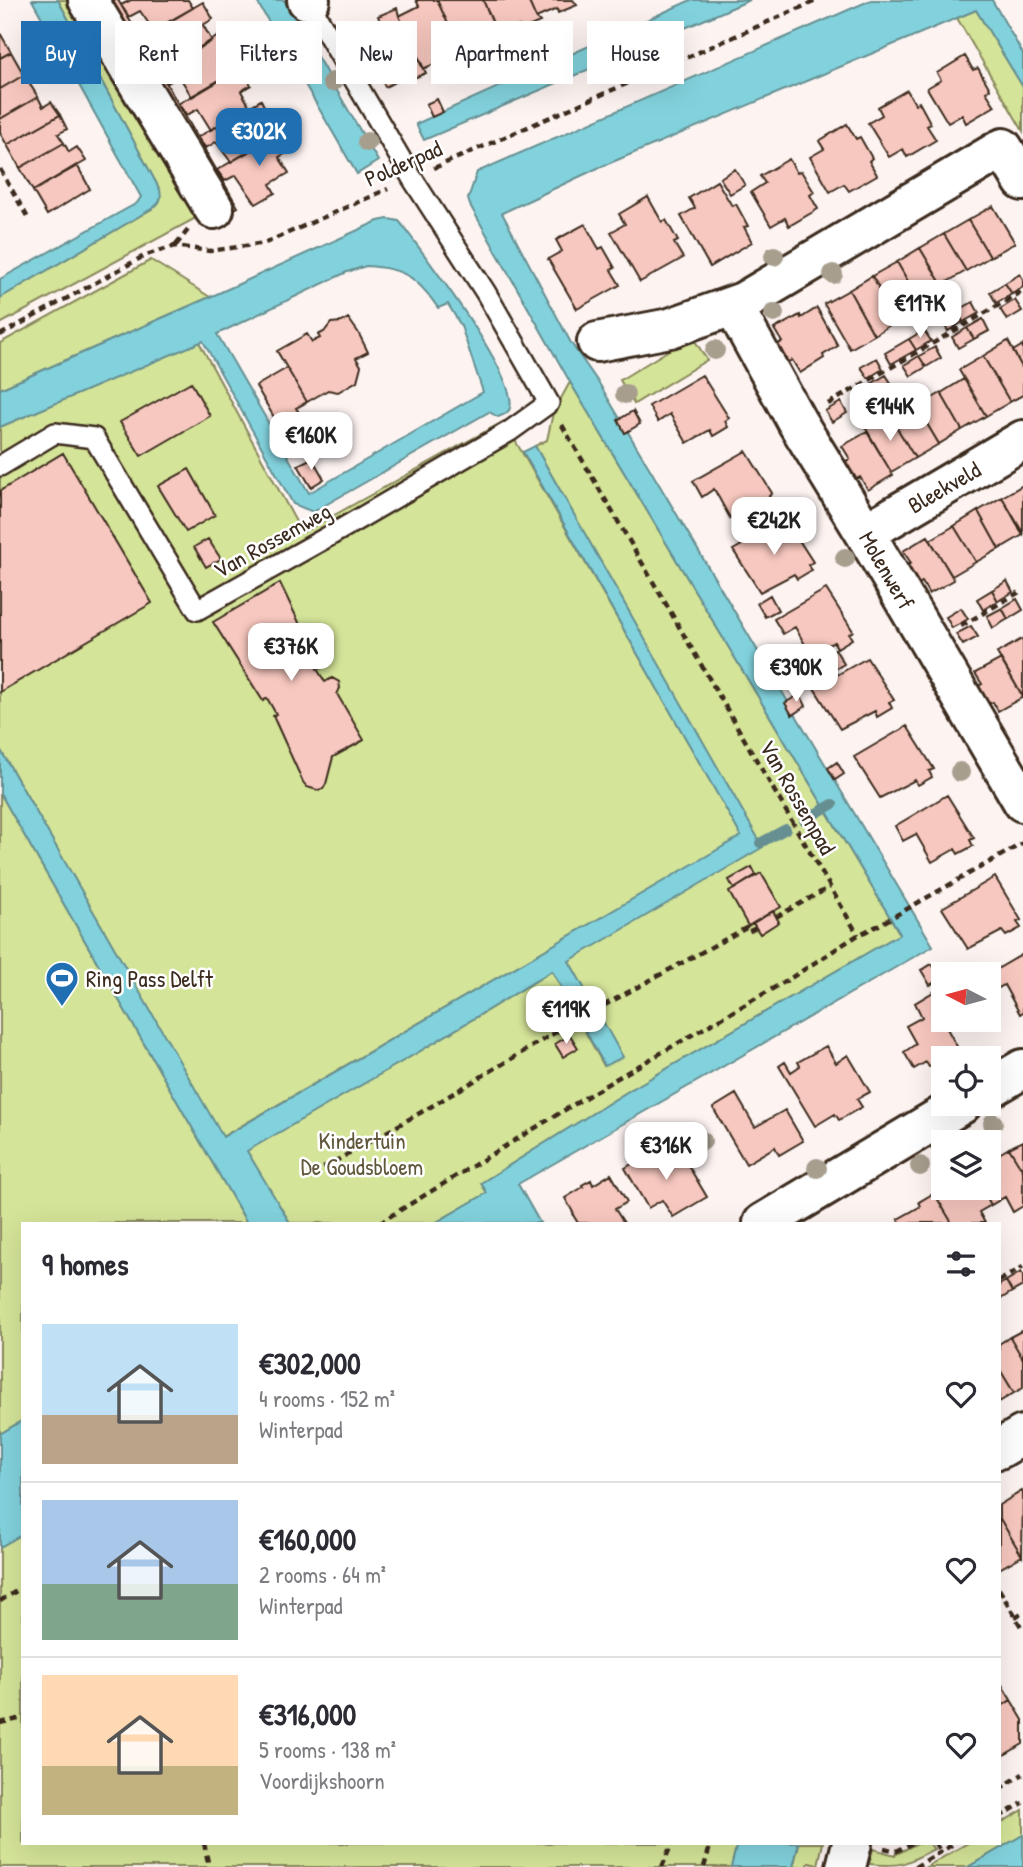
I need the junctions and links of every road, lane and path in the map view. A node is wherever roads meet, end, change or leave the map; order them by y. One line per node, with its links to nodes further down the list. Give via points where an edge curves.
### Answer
1 (88, 0): 7 (street)
2 (308, 0): 5 (lane)
3 (818, 0): 5 (path, Polderpad)
4 (0, 169): 8 (path)
5 (412, 178): 11 (path, Polderpad, via 265,243 210,251 175,246 146,255); 13 (lane)
6 (1023, 181): 10 (street, via 1003,148)
7 (214, 209)
8 (28, 218)
9 (1023, 291): 14 (path)
10 (743, 302): 12 (street, via 670,328); 14 (street, Molenwerf, via 736,311)
11 (0, 335)
12 (597, 342)
13 (549, 403): 16 (lane, Van Rossemweg, via 510,431 197,610 94,438 55,433); 23 (path, Van Rossempad)
14 (797, 422): 17 (street, Molenwerf)
15 (1023, 440): 17 (street, Bleekveld)
16 (0, 466)
17 (866, 533): 19 (street, Molenwerf)
18 (1023, 590): 19 (path)
19 (930, 645): 20 (street, Molenwerf)
20 (1010, 748): 21 (street, Molenwerf)
21 (1023, 802)
22 (1023, 844): 26 (path)
23 (831, 887): 24 (path); 26 (path, Van Rossempad)
24 (776, 917)
25 (756, 928): 30 (path, via 748,932 746,928 602,1006)
26 (858, 935): 31 (path)
27 (1023, 1069): 28 (street)
28 (1001, 1082)
29 (942, 1116): 32 (street)
30 (313, 1174)
31 (381, 1222)
32 (765, 1222)
33 (1023, 1267): 34 (path)
34 (1001, 1280)
35 (1023, 1436): 36 (street)
36 (1001, 1448)
37 (21, 1588): 39 (path)
38 (1001, 1592): 41 (path)
39 (0, 1601)
40 (1023, 1612): 41 (path)
41 (1015, 1617): 42 (path)
42 (1023, 1630)
43 (21, 1718): 44 (path)
44 (0, 1723)
45 (1023, 1774): 46 (path)
46 (1001, 1788)
47 (1023, 1802): 48 (path)
48 (1001, 1815)
49 (204, 1845): 56 (path)
50 (671, 1845): 57 (path)
51 (710, 1845): 58 (path)
52 (852, 1845): 59 (street)
53 (936, 1845): 55 (path)
54 (951, 1845): 55 (path)
55 (940, 1851): 60 (path)
56 (209, 1867)
57 (662, 1867)
58 (704, 1867)
59 (846, 1867)
60 (915, 1867)

